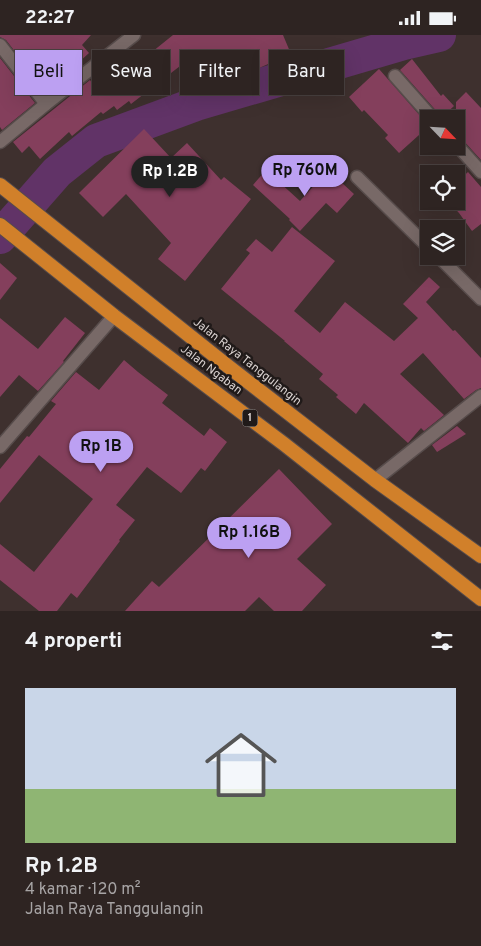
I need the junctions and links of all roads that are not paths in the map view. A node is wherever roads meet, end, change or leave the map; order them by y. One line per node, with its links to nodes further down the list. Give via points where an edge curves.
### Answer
1 (134, 35): 4 (street)
2 (0, 45): 4 (street)
3 (395, 76): 5 (street)
4 (46, 104): 6 (street)
5 (426, 110)
6 (0, 142)
7 (465, 154): 8 (street)
8 (481, 172)
9 (356, 177): 12 (street)
10 (0, 185): 18 (highway, Jalan Raya Tanggulangin / 1)
11 (0, 225): 15 (highway, Jalan Ngaban / 1)
12 (420, 239)
13 (447, 265): 14 (street)
14 (481, 299)
15 (114, 316): 17 (street); 20 (highway, Jalan Ngaban / 1)
16 (481, 396): 18 (street)
17 (0, 447)
18 (375, 479): 19 (highway, Jalan Raya Tanggulangin / 1)
19 (481, 556)
20 (481, 599)

